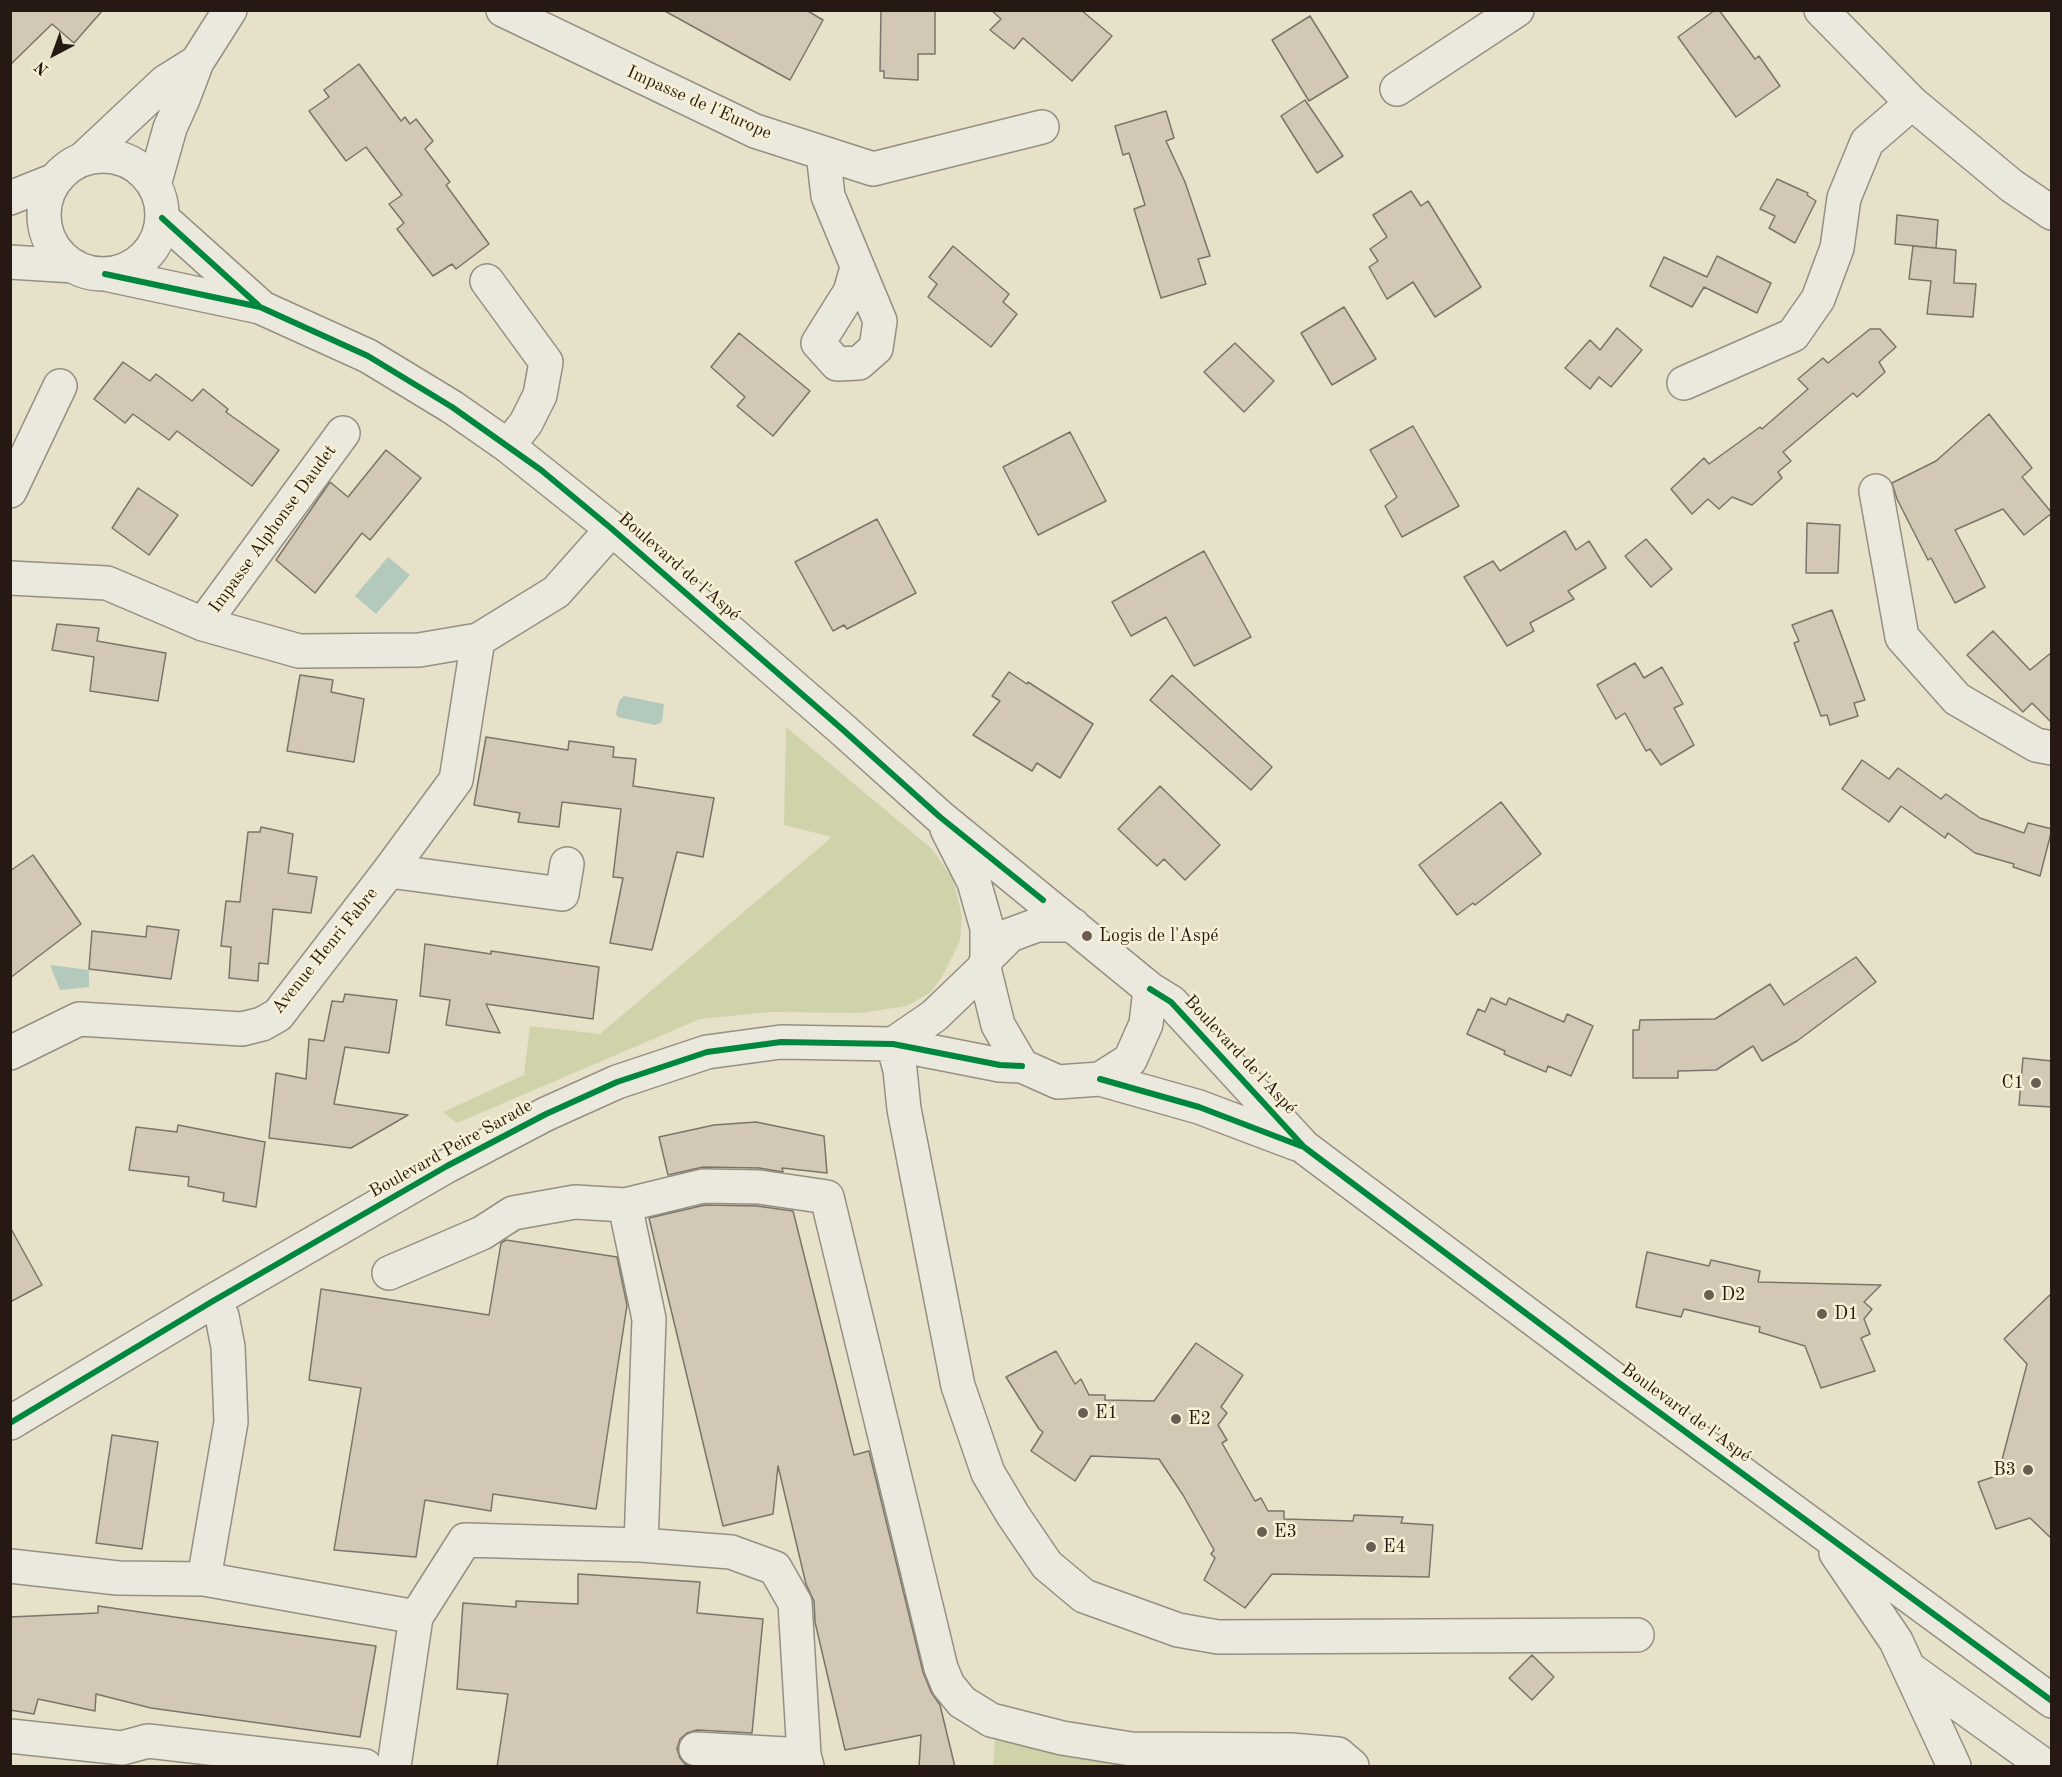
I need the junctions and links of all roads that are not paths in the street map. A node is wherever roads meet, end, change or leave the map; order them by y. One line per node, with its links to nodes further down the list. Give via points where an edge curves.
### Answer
1 (230, 10): 5 (street)
2 (503, 10): 9 (street, Impasse de l'Europe, via 755,131)
3 (1517, 10): 6 (street)
4 (1821, 10): 7 (street)
5 (197, 62): 10 (street, via 165,82); 12 (street, via 170,128)
6 (1397, 89)
7 (1912, 103): 14 (street, via 2012,186); 22 (street, via 1867,142 1844,198 1837,248 1818,299 1793,335)
8 (1042, 127): 9 (street, Impasse de l'Europe, via 873,170)
9 (823, 153): 18 (street, via 828,196)
10 (83, 159): 11 (street); 12 (street, via 116,157 131,163)
11 (55, 180): 13 (street); 17 (street, via 47,195 45,227 60,256)
12 (154, 185): 15 (street)
13 (10, 198)
14 (2052, 213)
15 (162, 218): 19 (street, via 159,235 138,263); 21 (street, Boulevard de l'Aspé)
16 (10, 262): 17 (street)
17 (74, 266): 19 (street)
18 (857, 268)
19 (105, 274): 21 (street, Boulevard de l'Aspé)
20 (487, 281): 25 (street, via 546,362 540,395 526,423)
21 (260, 307): 25 (street, Boulevard de l'Aspé, via 368,356)
22 (1684, 383)
23 (60, 386): 26 (street)
24 (343, 433): 30 (street, Impasse Alphonse Daudet)
25 (508, 446): 28 (street, Boulevard de l'Aspé)
26 (10, 491)
27 (1876, 491): 32 (street, via 1902,637 1957,699 2036,745)
28 (612, 529): 31 (street, via 556,592); 33 (street, Boulevard de l'Aspé)
29 (10, 578): 30 (street, via 107,583)
30 (202, 624): 31 (street, via 299,651 419,650)
31 (478, 640): 35 (street, Avenue Henri Fabre, via 456,780)
32 (2052, 748)
33 (940, 817): 36 (street, Boulevard de l'Aspé); 37 (street, Boulevard de l'Aspé, via 974,882 987,928)
34 (567, 864): 35 (street, via 562,894)
35 (389, 871): 40 (street, Avenue Henri Fabre, via 278,1015 262,1024 242,1029 79,1019)
36 (1073, 925): 37 (street, via 1037,925 1010,935); 38 (street)
37 (985, 963): 39 (street, via 934,1016); 41 (street, via 998,1025)
38 (1150, 989): 42 (street, via 1146,1024 1131,1060); 43 (street, Boulevard de l'Aspé, via 1170,1002)
39 (893, 1044): 41 (street, Boulevard Peire Sarade); 46 (street, Boulevard Peire Sarade, via 781,1042 707,1052 617,1082 546,1114 447,1167); 53 (street, via 958,1386 984,1462 1012,1515 1047,1565 1084,1596 1178,1630 1218,1637)
40 (10, 1053)
41 (1022, 1066): 42 (street, via 1058,1082)
42 (1100, 1079): 43 (street, Boulevard de l'Aspé, via 1199,1107)
43 (1304, 1147): 48 (street, Boulevard de l'Aspé)
44 (625, 1205): 45 (street, via 574,1202 513,1213 482,1233); 49 (street, via 649,1319); 61 (street, via 703,1186 759,1187 827,1197 940,1668 962,1702 991,1720 1062,1738 1131,1749 1338,1754)
45 (389, 1273)
46 (213, 1301): 47 (street, Boulevard Peire Sarade); 51 (street, via 222,1316 228,1347 231,1422)
47 (10, 1423)
48 (1821, 1532): 54 (street, via 1896,1641); 55 (street, Boulevard de l'Aspé)
49 (641, 1545): 52 (street, via 465,1540); 58 (street, via 731,1552 774,1568 795,1603)
50 (10, 1566): 51 (street, via 118,1578)
51 (204, 1580): 52 (street)
52 (416, 1617): 60 (street)
53 (1637, 1635)
54 (1909, 1668): 62 (street); 63 (street)
55 (2052, 1701)
56 (10, 1736): 59 (street, via 122,1748 148,1741)
57 (696, 1749): 58 (street)
58 (806, 1761)
59 (365, 1767)
60 (394, 1767)
61 (1352, 1767)
62 (1954, 1767)
63 (2045, 1767)

